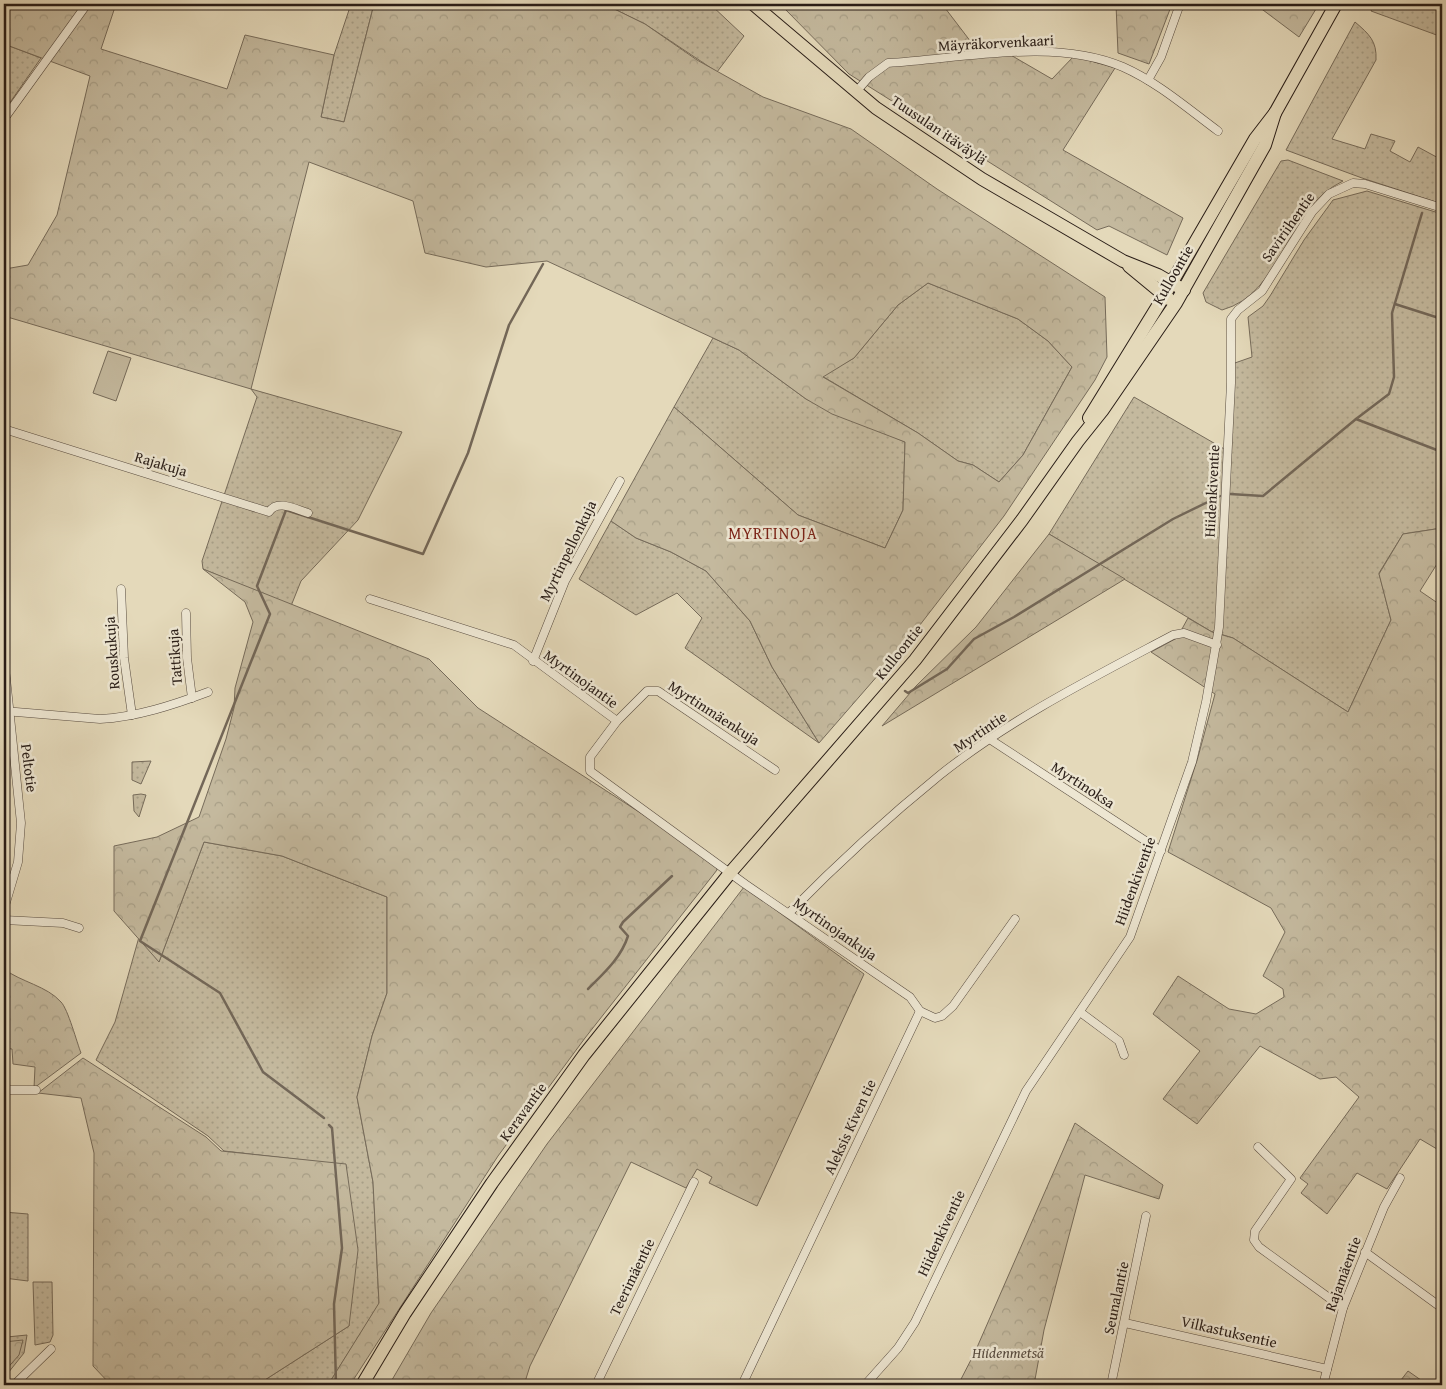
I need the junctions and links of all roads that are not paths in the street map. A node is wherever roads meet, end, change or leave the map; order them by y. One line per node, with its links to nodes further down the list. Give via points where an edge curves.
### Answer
1 (87, 4): 8 (street)
2 (753, 4): 6 (main road, Tuusulan itäväylä)
3 (1180, 4): 5 (street, via 1162,57)
4 (1336, 4): 7 (main road, Kulloontie)
5 (1148, 80): 6 (street, Mäyräkorvenkaari, via 1098,58 1031,52 888,63); 9 (street, Mäyräkorvenkaari)
6 (856, 92): 11 (main road, Tuusulan itäväylä, via 982,178)
7 (1275, 113): 12 (main road, Kulloontie, via 1256,139); 13 (main road, Kulloontie, via 1265,145)
8 (4, 119)
9 (1218, 131)
10 (1442, 208): 16 (street, Saviriihentie, via 1365,184 1341,187 1329,194 1312,212 1262,291)
11 (1123, 261): 12 (main road, Tuusulan itäväylä); 14 (main road, Tuusulan itäväylä)
12 (1172, 283): 13 (main road, Tuusulan itäväylä); 14 (main road, Kulloontie)
13 (1184, 290): 15 (main road, Kulloontie)
14 (1164, 296): 15 (main road, Tuusulan itäväylä); 18 (main road, Kulloontie, via 1095,406)
15 (1176, 303): 18 (main road, Kulloontie)
16 (1231, 319): 24 (street, Hiidenkiventie, via 1231,383)
17 (4, 430): 20 (street, Rajakuja, via 268,512 278,504)
18 (1078, 441): 35 (main road, Kulloontie, via 915,660)
19 (620, 482): 26 (street, Myrtinpellonkuja, via 565,581)
20 (308, 513)
21 (121, 589): 30 (street, Rouskukuja, via 124,658)
22 (370, 599): 26 (street, Myrtinojantie, via 500,639)
23 (186, 613): 28 (street, Tattikuja)
24 (1217, 645): 32 (street, Myrtintie, via 1184,633 1173,635); 34 (street, Hiidenkiventie, via 1192,762)
25 (4, 659): 29 (street, Peltotie)
26 (533, 661): 31 (street, Myrtinojantie)
27 (208, 692): 28 (street)
28 (192, 698): 30 (street)
29 (6, 711): 30 (street, via 100,719); 36 (street, Peltotie, via 21,823 18,862)
30 (132, 715)
31 (617, 722): 33 (street, Myrtinmäenkuja, via 646,691 658,691); 35 (street, Myrtinojantie, via 590,757 590,771)
32 (991, 740): 34 (street, Myrtinoksa); 37 (street, Myrtintie, via 921,792)
33 (775, 770)
34 (1161, 851): 42 (street, Hiidenkiventie, via 1130,937)
35 (730, 873): 37 (street, Myrtinojankuja); 57 (main road, Keravantie, via 549,1103 405,1313)
36 (4, 909)
37 (789, 913): 41 (street, Myrtinojankuja, via 823,940 910,998)
38 (1015, 919): 41 (street, via 953,1006 935,1018)
39 (4, 920): 40 (street, via 63,922)
40 (79, 928)
41 (920, 1011): 59 (street, Aleksis Kiven tie)
42 (1080, 1012): 43 (street, via 1119,1041); 60 (street, Hiidenkiventie, via 1023,1097 908,1334)
43 (1124, 1055)
44 (4, 1090): 45 (street)
45 (36, 1090)
46 (1258, 1147): 51 (street, via 1292,1179 1255,1231 1254,1240 1259,1247)
47 (1400, 1178): 50 (street, Rajamäentie)
48 (694, 1182): 58 (street, Teerimäentie)
49 (1146, 1216): 53 (street, Seunalantie)
50 (1365, 1252): 51 (street, Rajamäentie); 52 (street)
51 (1343, 1308): 55 (street, Rajamäentie)
52 (1442, 1308)
53 (1125, 1323): 55 (street, Vilkastuksentie); 61 (street, Seunalantie)
54 (51, 1349): 56 (street)
55 (1327, 1369): 62 (street, Rajamäentie)
56 (14, 1385)
57 (362, 1385)
58 (596, 1385)
59 (742, 1385)
60 (865, 1385)
61 (1111, 1385)
62 (1323, 1385)

